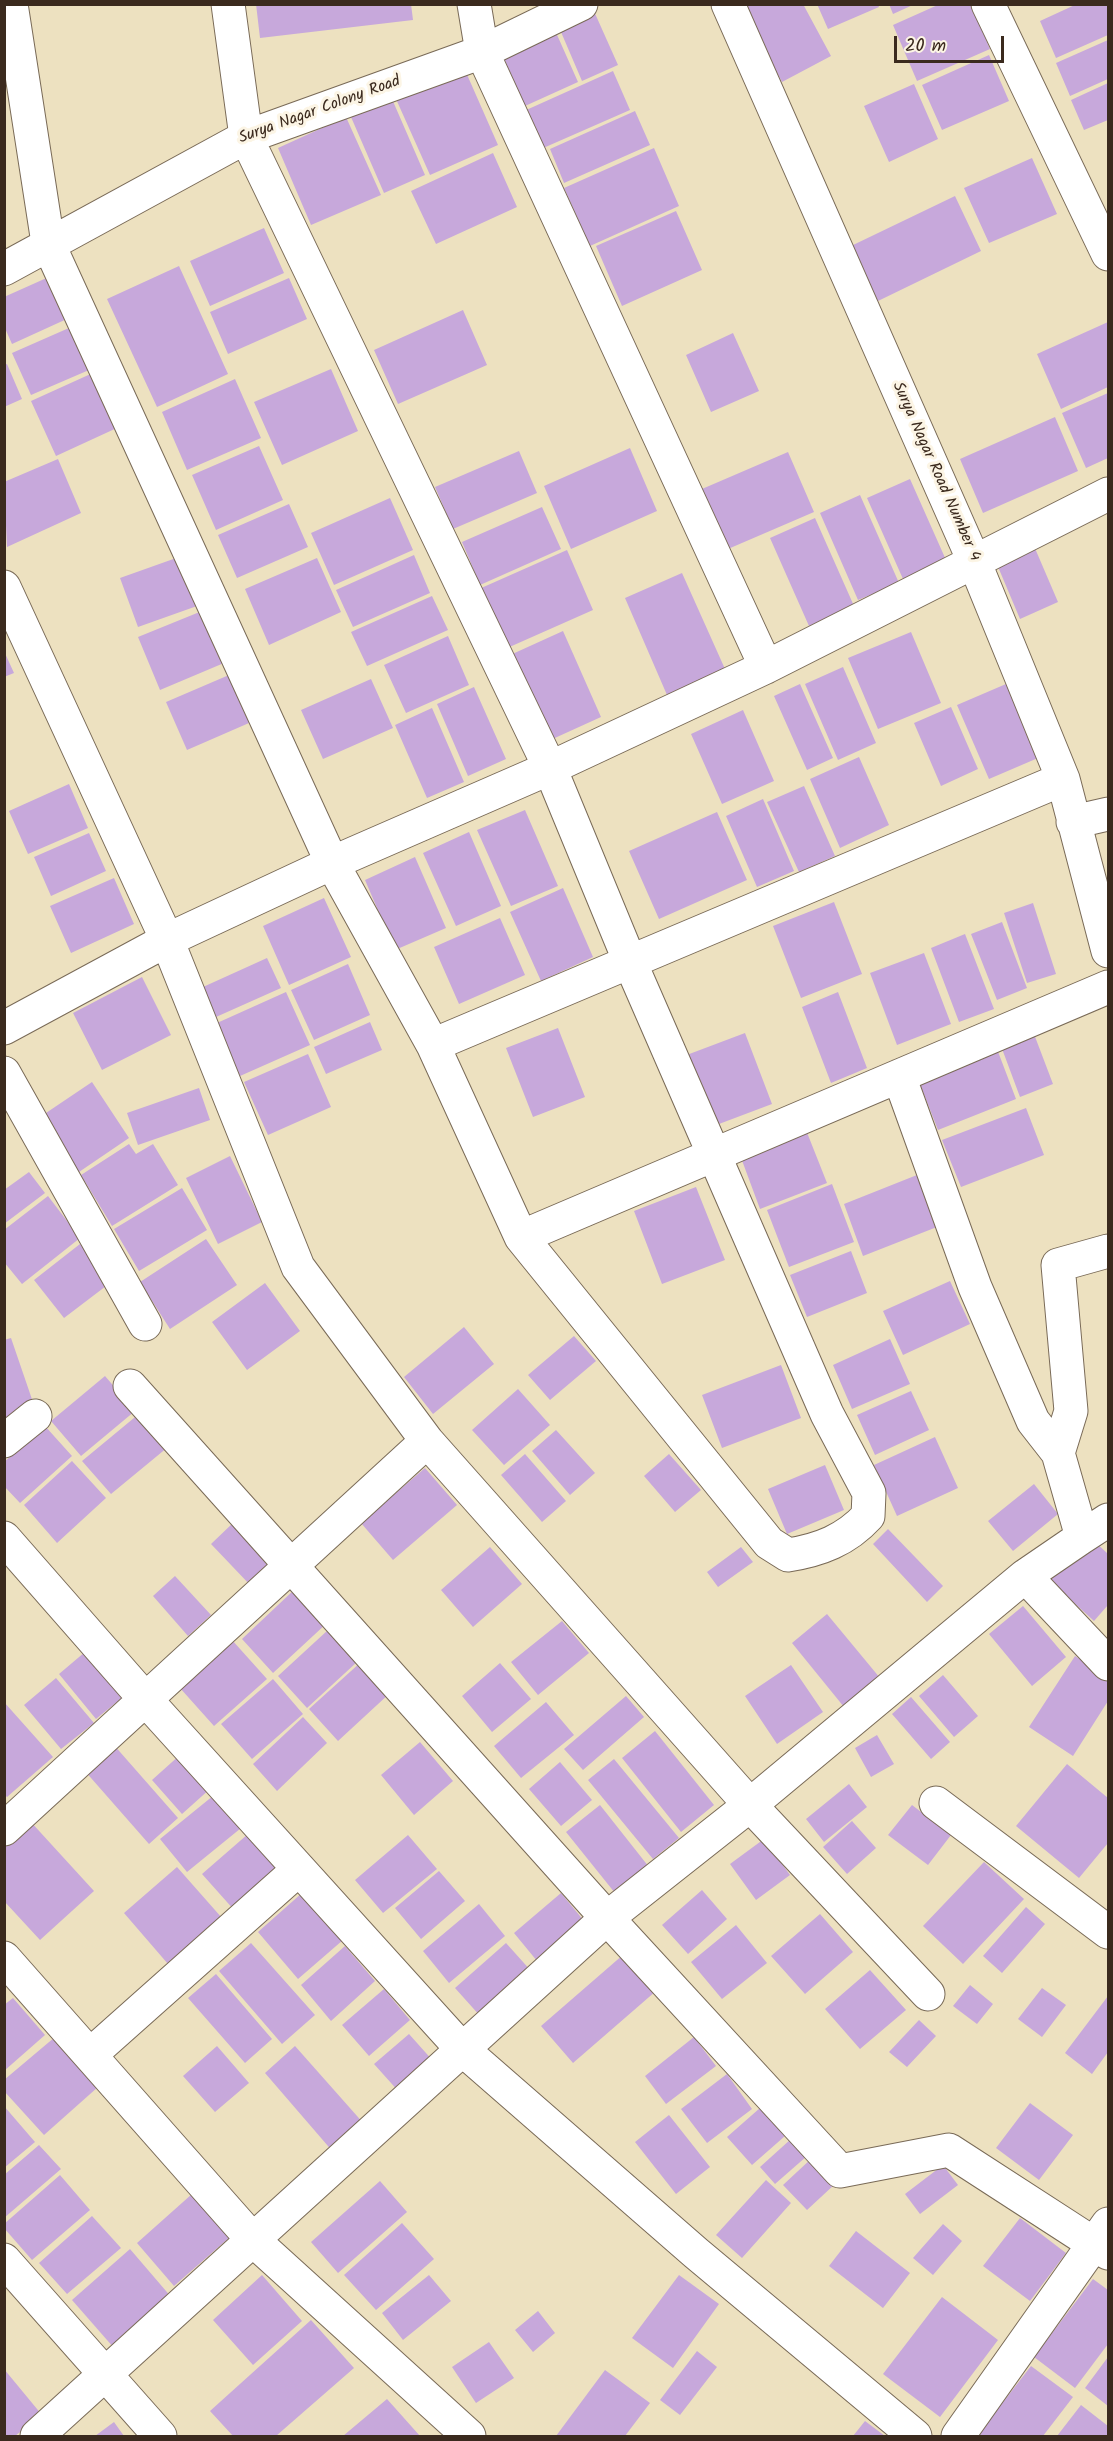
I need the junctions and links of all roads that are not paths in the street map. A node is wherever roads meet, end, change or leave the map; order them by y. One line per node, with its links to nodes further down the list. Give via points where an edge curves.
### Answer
1 (11, 4): 8 (street)
2 (228, 4): 9 (street)
3 (474, 4): 7 (street)
4 (581, 4): 7 (street, Surya Nagar Colony Road)
5 (728, 4): 14 (street, Surya Nagar Road Number 4)
6 (988, 4): 11 (street)
7 (482, 52): 9 (street, Surya Nagar Colony Road); 16 (street)
8 (14, 82): 10 (street)
9 (246, 137): 10 (street, Surya Nagar Colony Road); 17 (street)
10 (48, 243): 12 (street, Surya Nagar Colony Road); 21 (street)
11 (1108, 254)
12 (4, 269)
13 (1108, 494): 14 (street)
14 (974, 561): 16 (street); 18 (street, Surya Nagar Road Number 4)
15 (4, 587): 22 (street)
16 (766, 667): 17 (street)
17 (550, 768): 21 (street); 24 (street)
18 (1063, 779): 20 (street, Surya Nagar Road Number 4); 24 (street)
19 (1108, 814): 20 (street)
20 (1073, 822): 23 (street, Surya Nagar Road Number 4)
21 (332, 863): 22 (street); 27 (street)
22 (167, 940): 26 (street); 37 (street, via 297,1267)
23 (1108, 951)
24 (630, 962): 27 (street); 30 (street)
25 (1108, 987): 29 (street)
26 (4, 1028)
27 (433, 1045): 31 (street)
28 (4, 1073): 33 (street)
29 (899, 1076): 30 (street); 38 (street, via 975,1287 1034,1421)
30 (714, 1155): 31 (street); 31 (street, via 826,1414 869,1493 868,1516 857,1528 819,1550 788,1555 769,1543)
31 (521, 1237)
32 (1108, 1251): 38 (street, via 1058,1265 1071,1411)
33 (145, 1324)
34 (130, 1386): 41 (street)
35 (35, 1416): 36 (street)
36 (4, 1440)
37 (427, 1441): 41 (street); 46 (street)
38 (1058, 1453): 39 (street)
39 (1095, 1528): 42 (street)
40 (4, 1538): 44 (street)
41 (292, 1565): 44 (street); 49 (street)
42 (1025, 1576): 43 (street); 46 (street)
43 (1108, 1664)
44 (146, 1700): 47 (street); 48 (street)
45 (936, 1803): 50 (street)
46 (750, 1805): 49 (street); 52 (street)
47 (4, 1829)
48 (299, 1869): 53 (street); 54 (street)
49 (607, 1918): 53 (street); 56 (street, via 840,2171 949,2150)
50 (1108, 1932)
51 (4, 1958): 54 (street)
52 (928, 1995)
53 (462, 2049): 55 (street); 62 (street, via 696,2253)
54 (90, 2055): 55 (street)
55 (253, 2240): 58 (street); 61 (street)
56 (1104, 2240): 63 (street)
57 (4, 2260): 58 (street)
58 (107, 2374): 59 (street); 60 (street)
59 (37, 2436)
60 (160, 2436)
61 (468, 2436)
62 (915, 2436)
63 (958, 2436)

